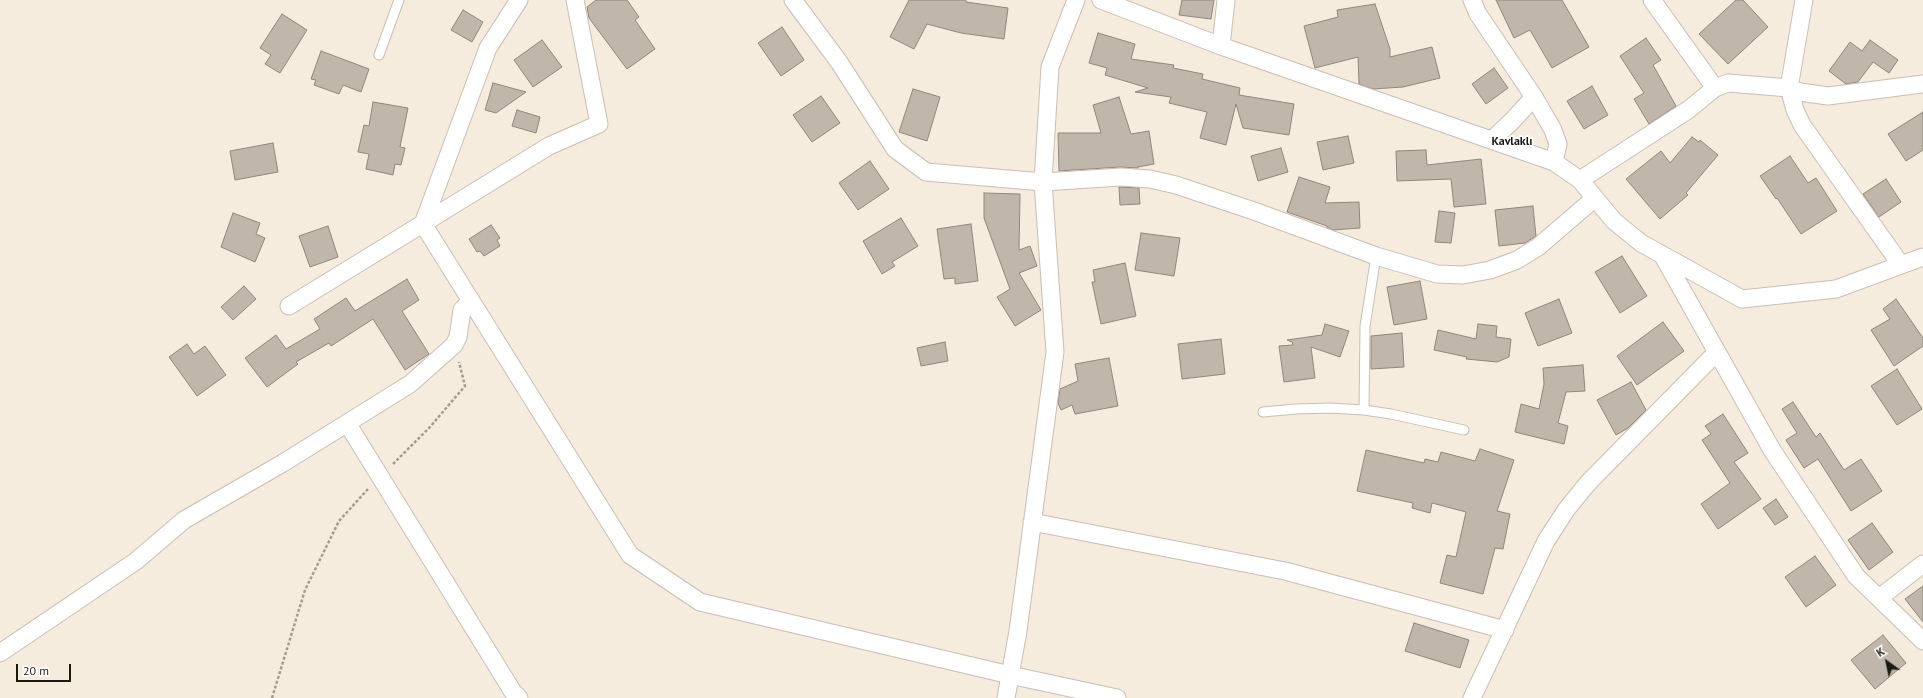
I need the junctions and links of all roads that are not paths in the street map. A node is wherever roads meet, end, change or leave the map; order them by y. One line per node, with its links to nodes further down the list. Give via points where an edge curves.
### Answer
1 (399, 0): 12 (lane)
2 (519, 0): 22 (street, via 488,48)
3 (575, 0): 22 (street, via 599,124 549,146)
4 (793, 0): 20 (street, via 839,62 895,149 926,172)
5 (1076, 0): 20 (street, via 1050,67)
6 (1101, 0): 11 (street)
7 (1226, 0): 11 (street)
8 (1472, 0): 16 (street, via 1478,14)
9 (1652, 0): 14 (street)
10 (1804, 0): 15 (street)
11 (1221, 46): 17 (street)
12 (379, 55)
13 (1923, 84): 15 (street, via 1828,96)
14 (1715, 88): 15 (street, via 1728,83); 19 (street, via 1688,110)
15 (1789, 88): 26 (street, via 1802,125)
16 (1534, 97): 17 (street); 18 (street, via 1558,144)
17 (1492, 140): 18 (street)
18 (1554, 162): 19 (street)
19 (1580, 180): 21 (street)
20 (1043, 182): 24 (street, via 1121,177 1150,179 1176,185); 34 (street, via 1054,352)
21 (1596, 198): 23 (street, via 1614,221 1640,243); 24 (street, via 1538,247 1517,260 1490,270 1463,275 1437,274)
22 (423, 224): 27 (street); 28 (street)
23 (1662, 255): 26 (street, via 1742,299 1836,289); 29 (street)
24 (1376, 256): 30 (lane, via 1363,361)
25 (1923, 257): 26 (street)
26 (1901, 265)
27 (470, 300): 32 (street, via 462,310 458,338 454,345 410,384); 40 (street, via 630,555 700,602)
28 (289, 306)
29 (1717, 352): 36 (street, via 1772,450 1856,576); 37 (street, via 1588,483 1566,510 1546,541)
30 (1364, 410): 31 (lane, via 1310,408); 33 (lane)
31 (1263, 412)
32 (347, 423): 39 (street, via 184,520 136,561); 41 (street)
33 (1464, 430)
34 (1032, 522): 37 (street, via 1285,570); 40 (street)
35 (1923, 564): 36 (street)
36 (1879, 598): 38 (street)
37 (1505, 630): 44 (street)
38 (1923, 641)
39 (0, 653)
40 (1010, 675): 42 (street); 43 (street)
41 (519, 698)
42 (1006, 698)
43 (1117, 698)
44 (1472, 698)

